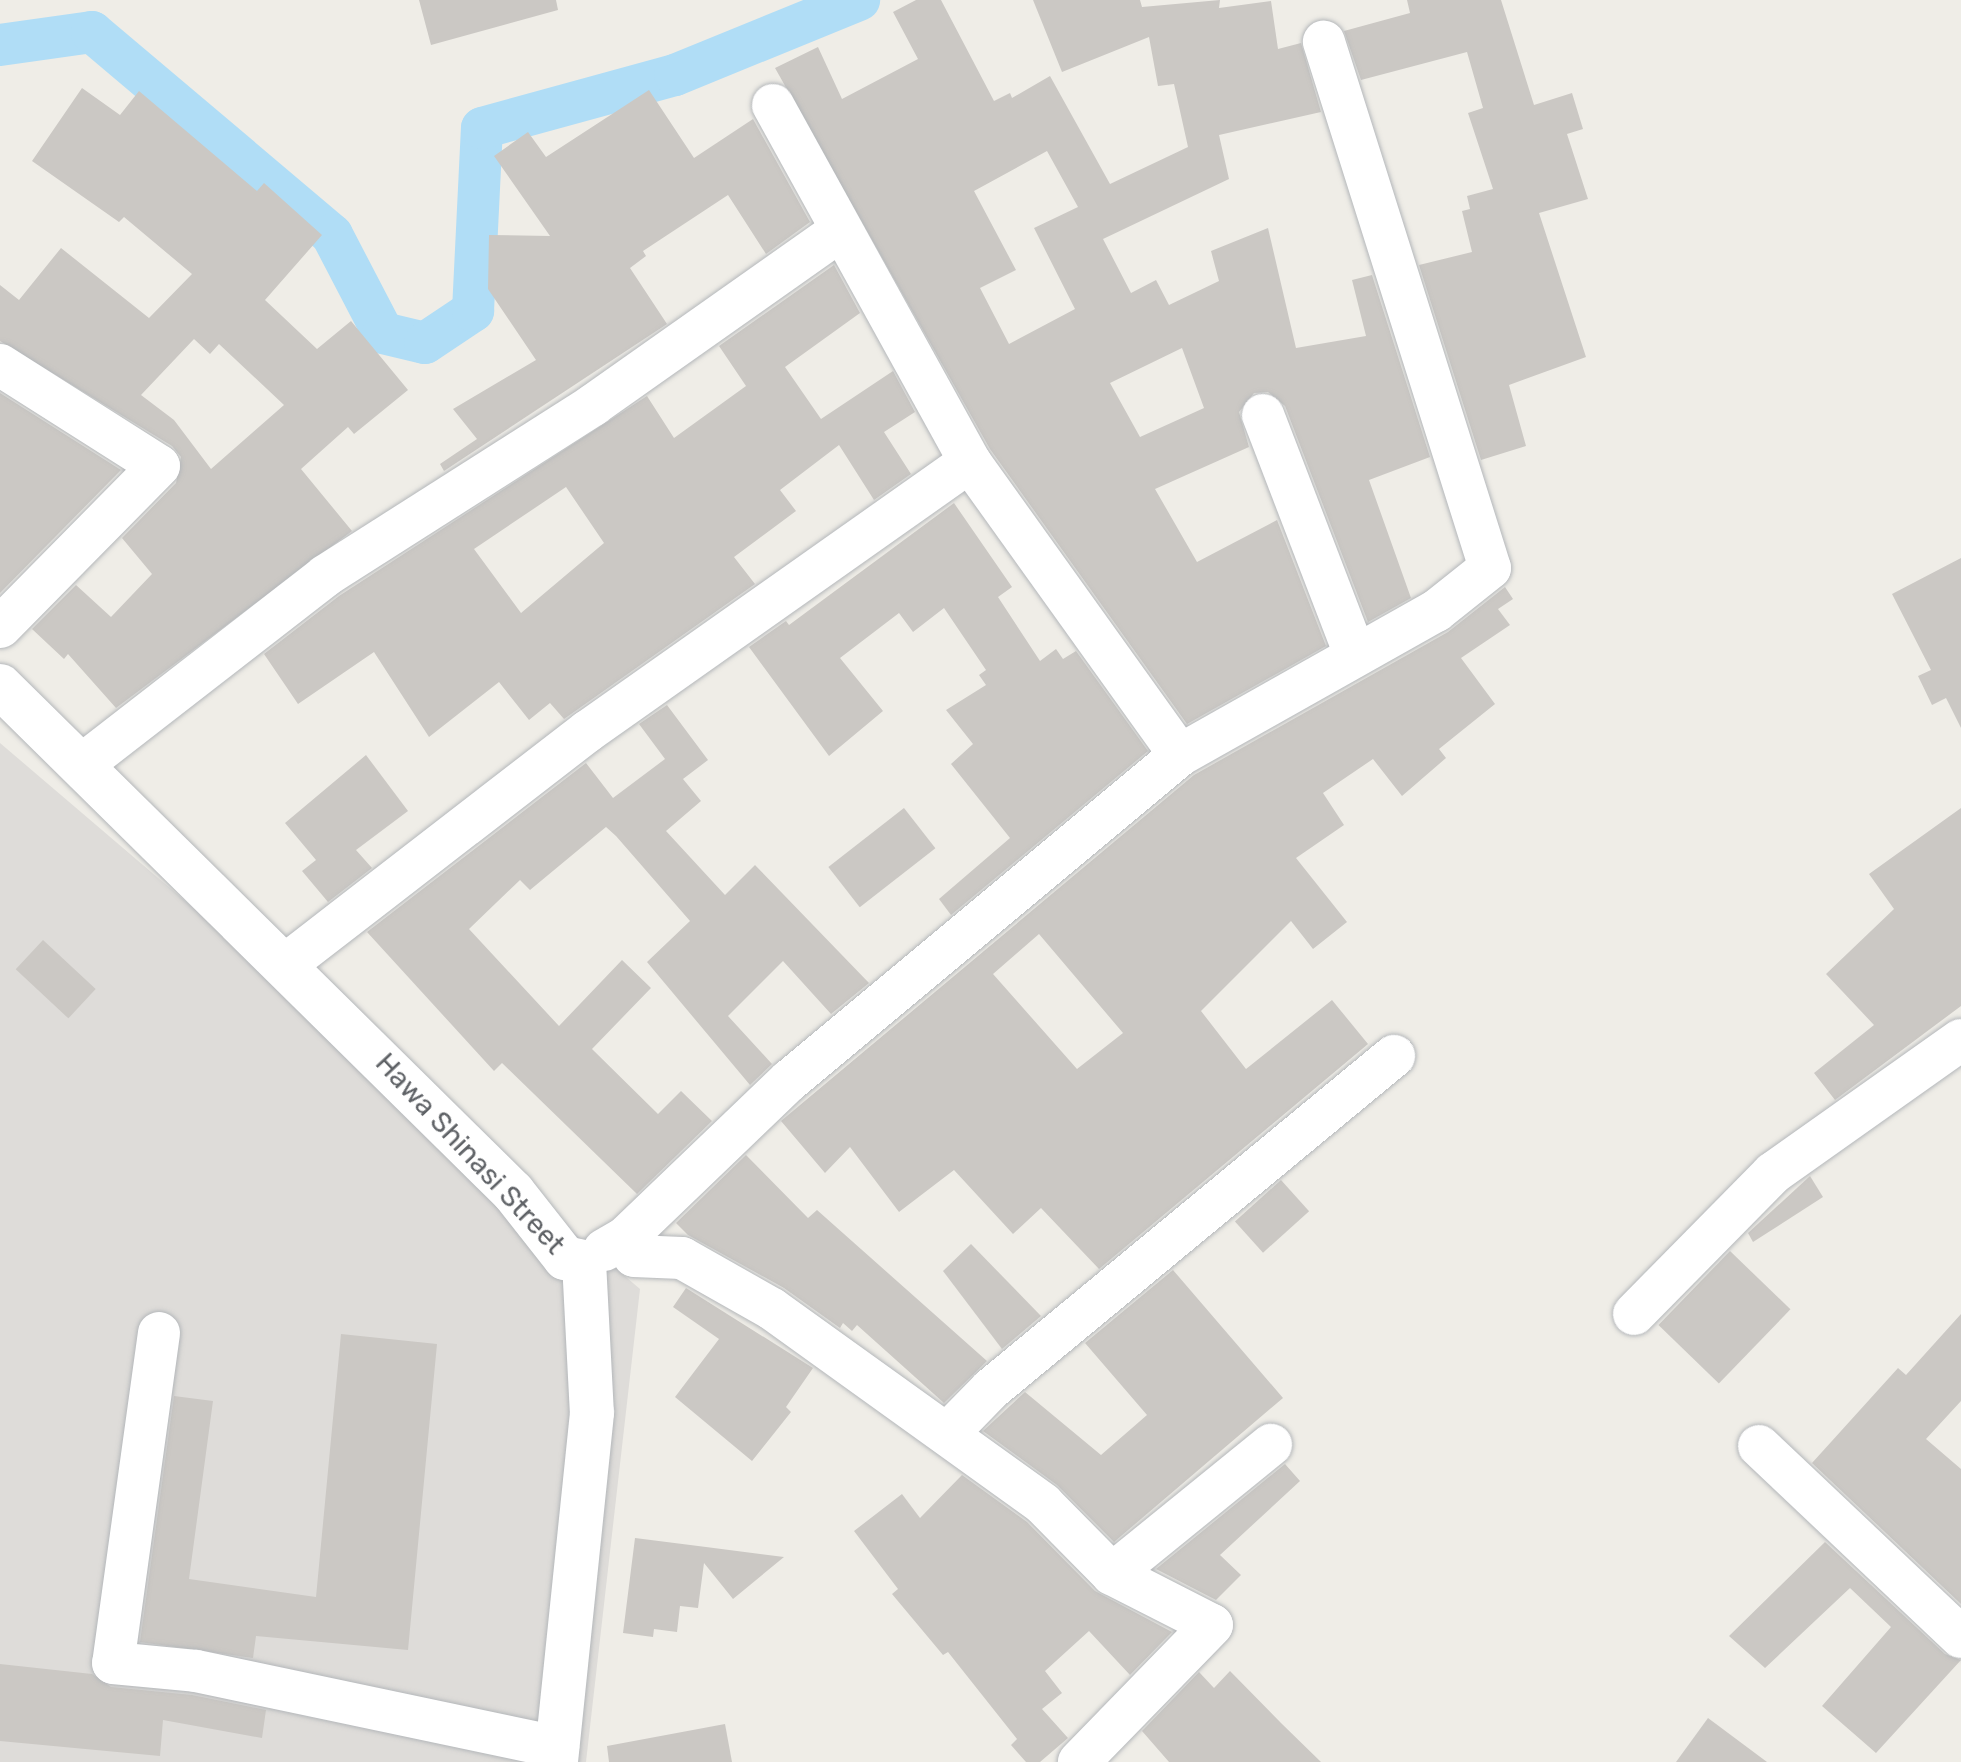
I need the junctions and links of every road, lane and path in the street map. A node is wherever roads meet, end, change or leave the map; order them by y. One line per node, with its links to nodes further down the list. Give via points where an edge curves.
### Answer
1 (1324, 42): 8 (street, via 1490,568 1436,611)
2 (773, 105): 3 (street)
3 (840, 231): 6 (street); 11 (street, via 593,405 325,576)
4 (0, 365): 7 (street, via 159,466)
5 (1263, 415): 8 (street)
6 (970, 462): 10 (street); 12 (street, via 588,731)
7 (0, 627)
8 (1355, 655): 10 (street)
9 (0, 686): 11 (street, Hawa Shinasi Street)
10 (1180, 755): 15 (street, via 790,1080)
11 (83, 764): 12 (street, Hawa Shinasi Street)
12 (285, 965): 16 (street, Hawa Shinasi Street, via 513,1192 565,1258)
13 (1961, 1040): 17 (street, via 1773,1173)
14 (1394, 1056): 19 (street, via 991,1389)
15 (625, 1238): 16 (street); 19 (street, via 634,1256 682,1258 772,1309)
16 (584, 1262): 24 (street, Hawa Shinasi Street, via 592,1413)
17 (1634, 1314)
18 (159, 1333): 24 (street, via 113,1663 196,1671)
19 (949, 1432): 22 (street, via 1043,1504)
20 (1271, 1445): 22 (street)
21 (1759, 1446): 23 (street)
22 (1112, 1574): 25 (street, via 1212,1625)
23 (1961, 1637)
24 (557, 1754)
25 (1079, 1762)

